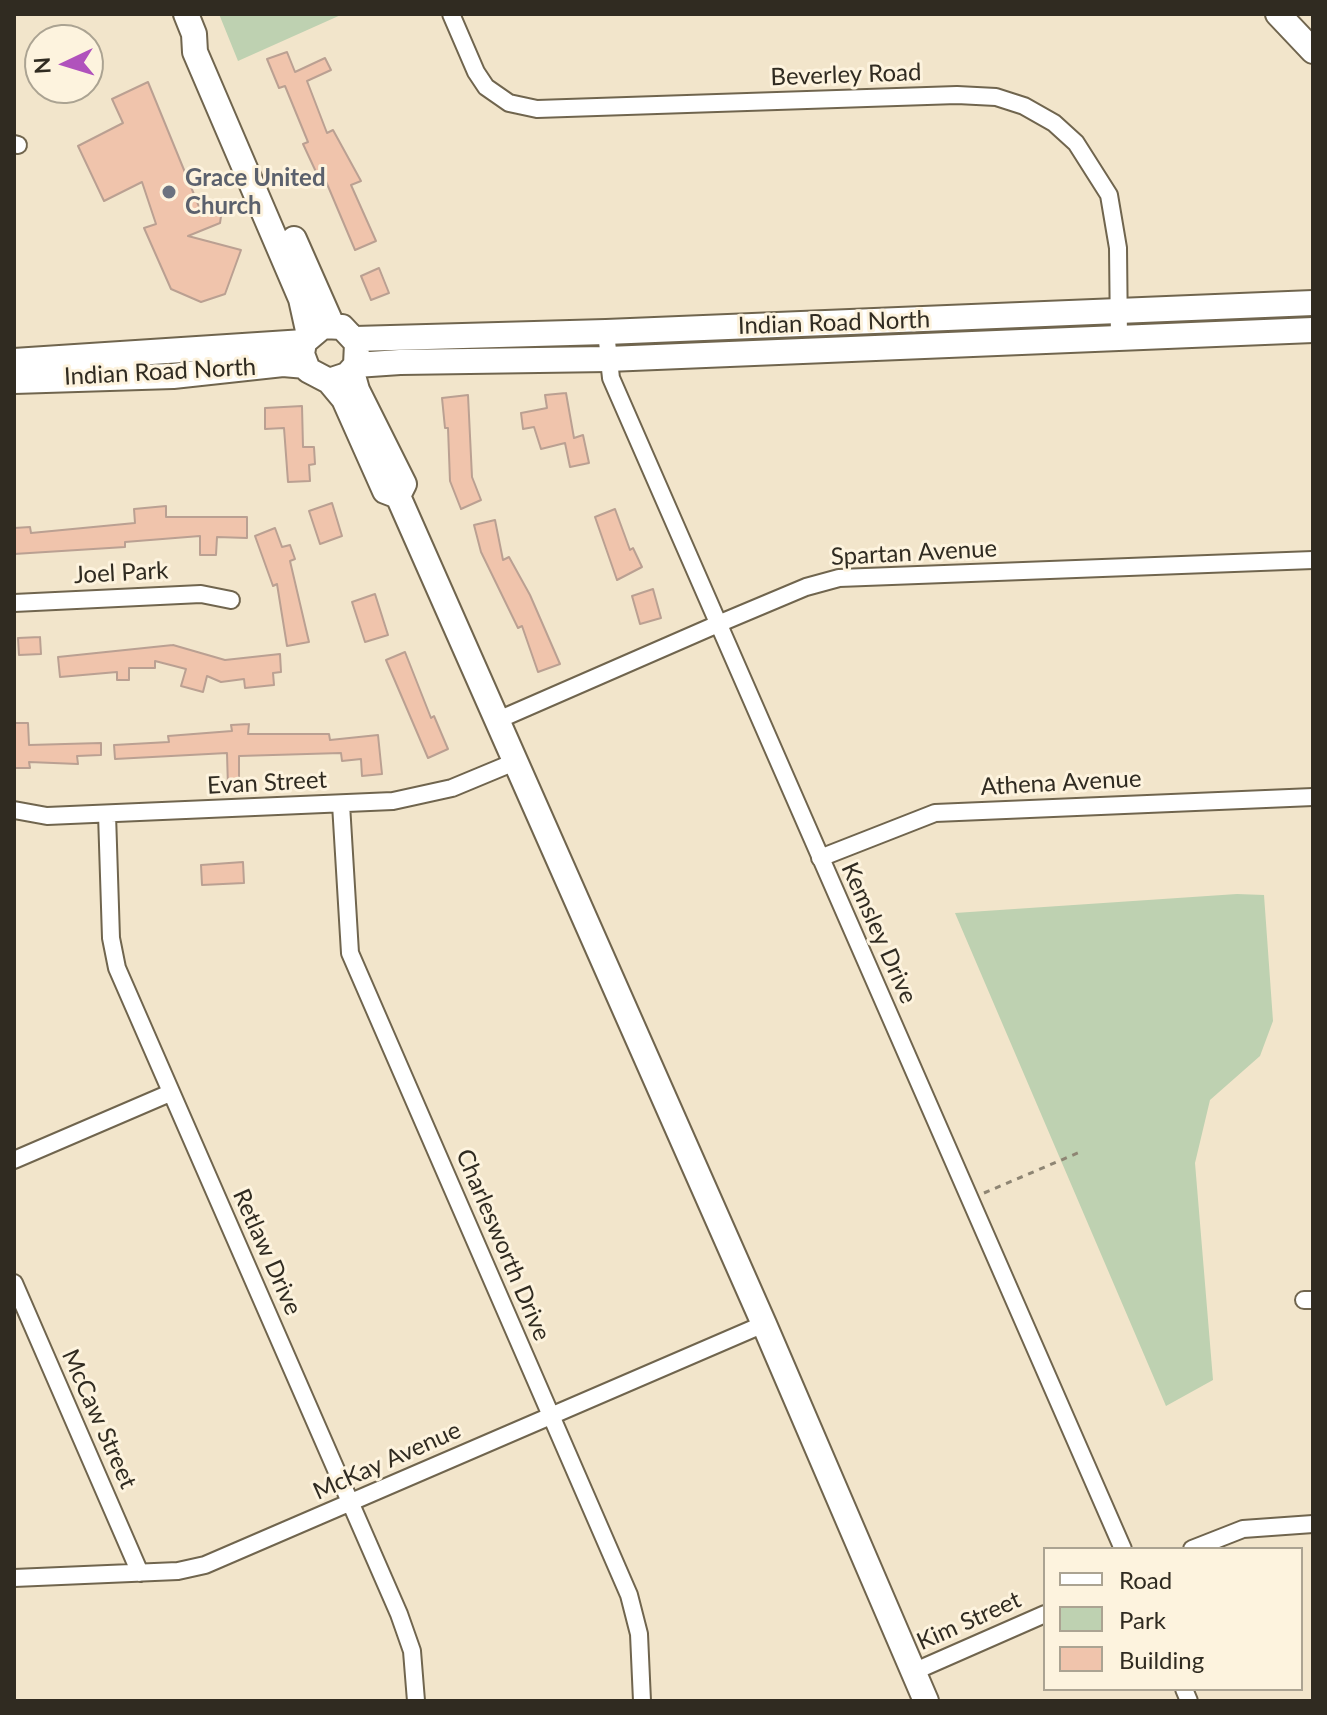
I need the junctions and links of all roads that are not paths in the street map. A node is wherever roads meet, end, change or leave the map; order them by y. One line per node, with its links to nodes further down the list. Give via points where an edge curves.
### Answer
1 (451, 14): 6 (street, Beverley Road, via 486,87 509,103 537,109 957,95 1011,100 1064,132 1103,182 1116,224)
2 (1278, 14): 4 (main road)
3 (190, 24): 7 (main road, via 208,43); 12 (main road, via 195,52 301,299)
4 (1313, 51)
5 (1313, 303): 6 (main road, Indian Road North)
6 (1118, 312): 9 (main road, Indian Road North); 11 (street, Beverley Road)
7 (332, 325): 10 (main road); 12 (main road, Indian Road North)
8 (1313, 330): 11 (main road, Indian Road North)
9 (606, 332): 10 (main road, Indian Road North); 13 (street, Kemsley Drive)
10 (355, 339): 15 (main road, via 359,354)
11 (1119, 339): 13 (main road, Indian Road North)
12 (306, 348): 14 (main road, Indian Road North); 16 (main road, Indian Road North, via 283,364 173,376); 17 (main road, via 316,377)
13 (608, 359): 15 (main road, Indian Road North); 22 (street, Kemsley Drive, via 611,378)
14 (14, 361)
15 (354, 368): 17 (main road, Indian Road North, via 342,379); 18 (main road, via 357,390 404,484)
16 (14, 381)
17 (329, 381): 18 (main road, via 344,399 385,491)
18 (398, 496): 23 (main road)
19 (1313, 560): 22 (street, Spartan Avenue, via 839,578)
20 (231, 600): 21 (street, Joel Park, via 201,594)
21 (14, 603)
22 (718, 624): 23 (street, Spartan Avenue); 29 (street, Kemsley Drive)
23 (498, 720): 24 (main road)
24 (517, 761): 26 (street, Evan Street, via 423,796); 33 (main road)
25 (1313, 797): 29 (street, Athena Avenue, via 935,813)
26 (341, 804): 28 (street, Evan Street); 34 (street, Charlesworth Drive, via 350,953)
27 (14, 810): 28 (street, Evan Street, via 47,816)
28 (107, 814): 30 (street, Retlaw Drive, via 114,955)
29 (820, 858): 37 (street, Kemsley Drive)
30 (170, 1093): 31 (street); 35 (street, Retlaw Drive)
31 (14, 1160)
32 (14, 1283): 39 (street, McCaw Street)
33 (764, 1324): 34 (street, McKay Avenue); 42 (main road)
34 (551, 1416): 35 (street, McKay Avenue); 44 (street, Charlesworth Drive, via 634,1608)
35 (351, 1503): 39 (street, McKay Avenue, via 205,1565); 43 (street, Retlaw Drive, via 409,1640)
36 (1313, 1524): 38 (street, via 1243,1529)
37 (1122, 1547)
38 (1197, 1547)
39 (140, 1573): 40 (street, McKay Avenue)
40 (14, 1578)
41 (1043, 1615): 42 (street, Kim Street)
42 (913, 1672): 45 (main road)
43 (416, 1701)
44 (642, 1701)
45 (926, 1701)

